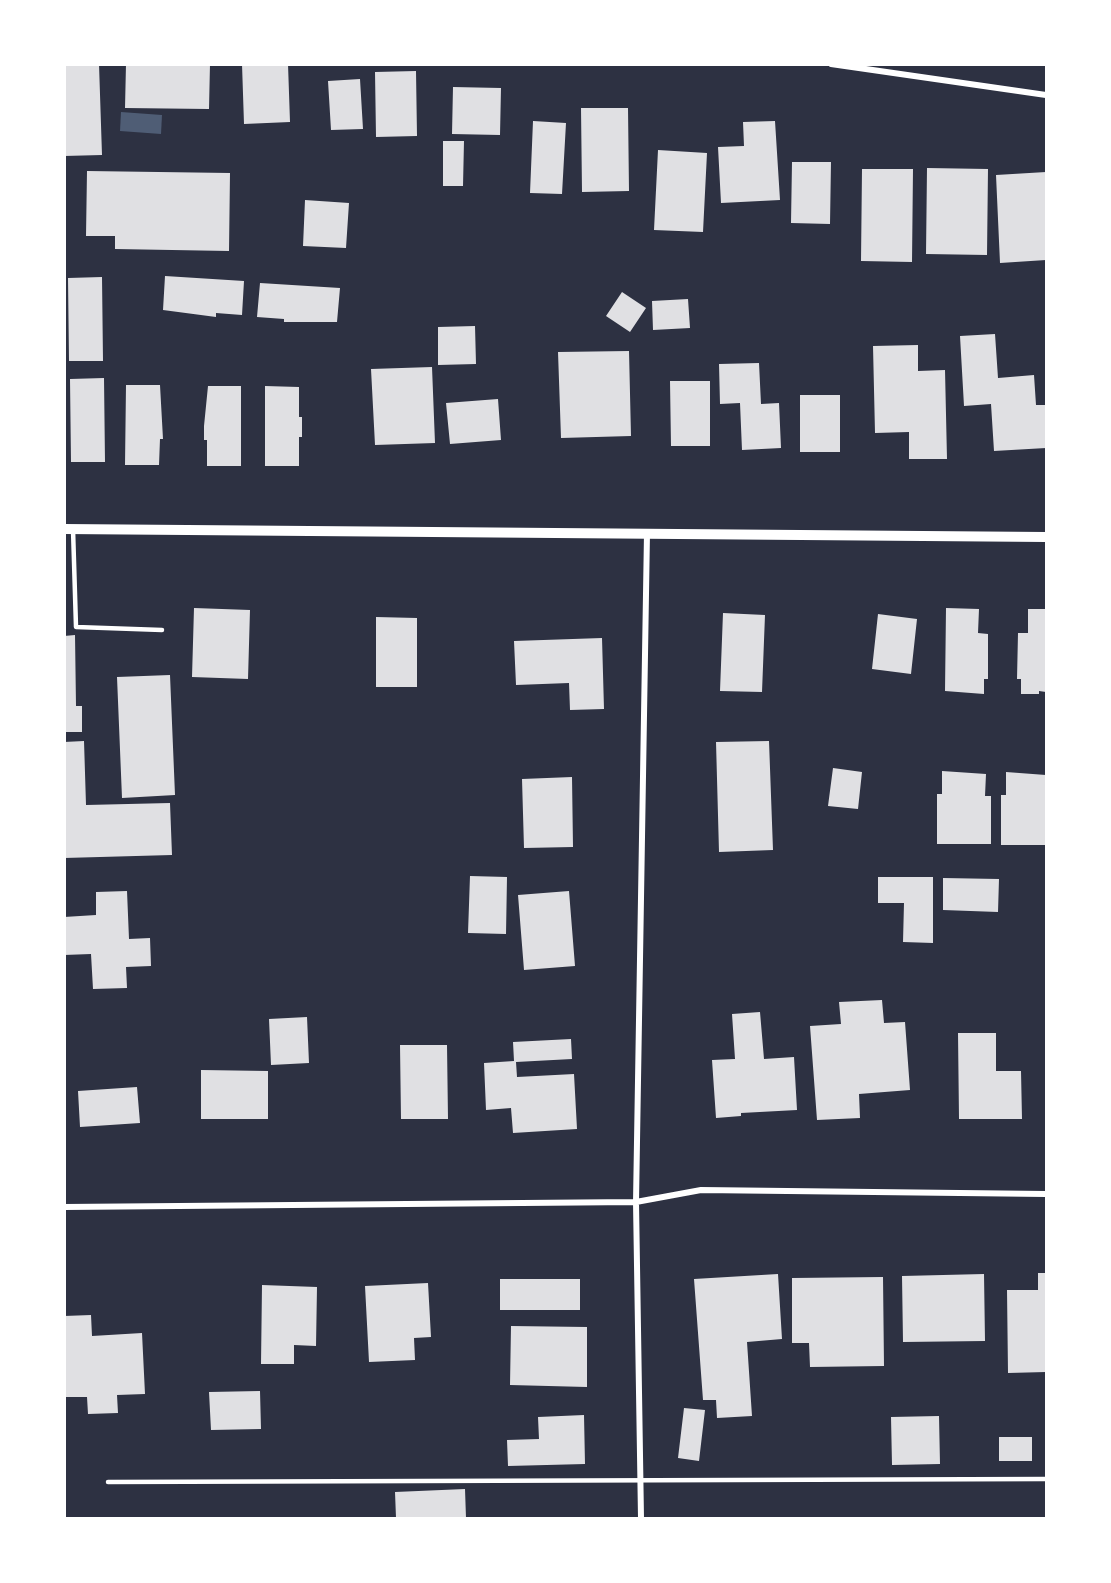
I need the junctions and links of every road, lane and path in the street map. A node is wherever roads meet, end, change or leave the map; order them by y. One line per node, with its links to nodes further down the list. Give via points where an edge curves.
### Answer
1 (831, 64): 2 (street)
2 (1047, 95)
3 (69, 529): 4 (street); 6 (lane, via 76,627)
4 (647, 533): 5 (street); 8 (street)
5 (1047, 537)
6 (162, 630)
7 (1047, 1194): 8 (street, via 701,1190)
8 (636, 1202): 9 (street); 10 (street)
9 (64, 1207)
10 (640, 1479): 11 (lane); 12 (lane); 13 (street)
11 (1047, 1479)
12 (108, 1482)
13 (641, 1518)

